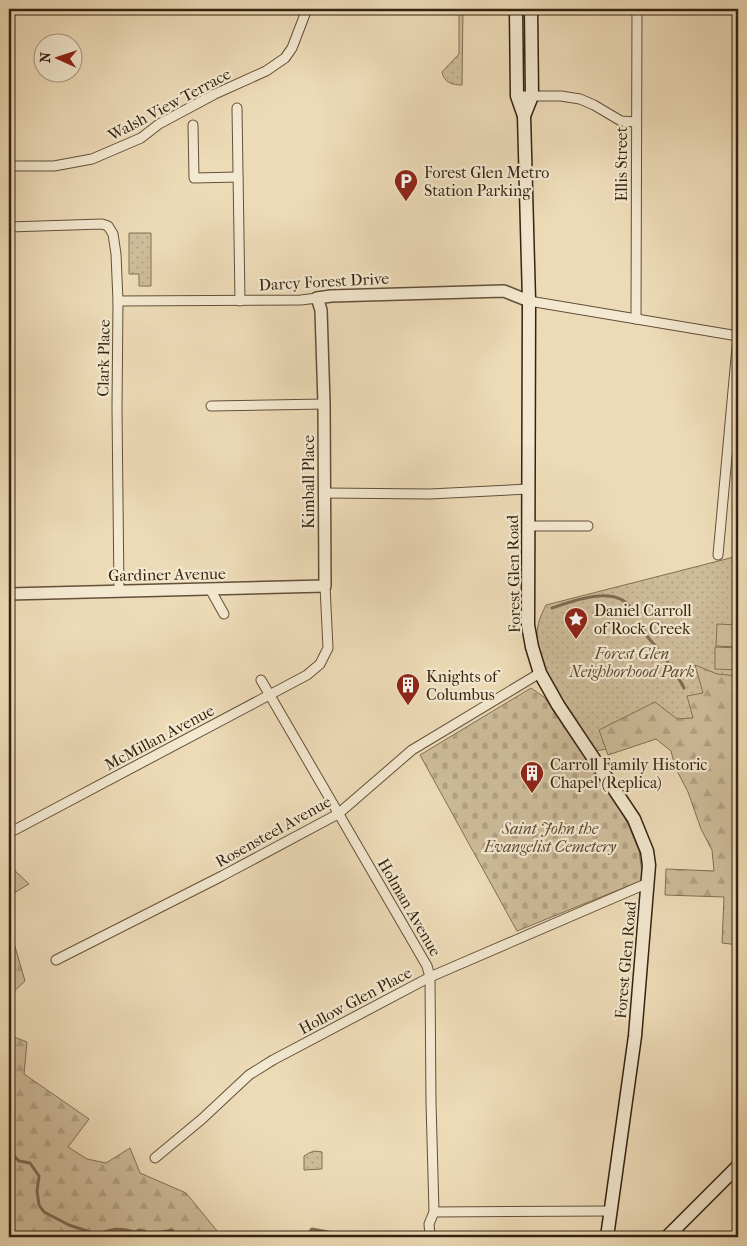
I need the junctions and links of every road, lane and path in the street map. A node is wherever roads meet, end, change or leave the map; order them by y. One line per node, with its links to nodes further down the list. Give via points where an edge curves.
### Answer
1 (307, 9): 11 (street, Walsh View Terrace, via 292,48 284,58 266,71 159,124 141,138 92,159 54,166)
2 (516, 9): 5 (main road, Forest Glen Road)
3 (532, 9): 6 (main road, Forest Glen Road)
4 (637, 9): 9 (street, Ellis Street)
5 (518, 96): 6 (street); 8 (main road, Forest Glen Road)
6 (532, 96): 8 (main road, Forest Glen Road); 9 (street, via 580,99 621,121)
7 (237, 108): 12 (street)
8 (524, 116): 16 (main road, Forest Glen Road)
9 (636, 122): 18 (street, Ellis Street)
10 (193, 125): 12 (street, via 194,178)
11 (9, 166)
12 (238, 177): 15 (street)
13 (9, 227): 17 (street, Clark Place, via 108,226 113,234 116,254)
14 (317, 298): 15 (street, Darcy Forest Drive); 16 (street, Darcy Forest Drive, via 504,291); 20 (street, Kimball Place)
15 (240, 301): 17 (street, Darcy Forest Drive)
16 (529, 301): 18 (street); 22 (main road, Forest Glen Road)
17 (118, 302): 29 (street, Clark Place)
18 (636, 319): 19 (street)
19 (738, 336): 26 (street)
20 (324, 404): 21 (street); 23 (street, Kimball Place)
21 (211, 406)
22 (528, 489): 23 (street, via 430,494); 24 (main road, Forest Glen Road)
23 (324, 493): 27 (street, Kimball Place)
24 (528, 526): 25 (street); 33 (main road, Forest Glen Road, via 528,625)
25 (588, 526)
26 (718, 554)
27 (325, 586): 28 (street, Gardiner Avenue); 32 (street, Kimball Place, via 328,648)
28 (210, 589): 29 (street, Gardiner Avenue); 31 (street)
29 (119, 591): 30 (street, Gardiner Avenue)
30 (9, 594)
31 (224, 614)
32 (320, 664): 35 (street, McMillan Avenue)
33 (540, 673): 36 (street, Rosensteel Avenue, via 412,750); 38 (main road, Forest Glen Road, via 634,819 647,851)
34 (261, 680): 35 (street, Holman Avenue)
35 (270, 696): 36 (street, Holman Avenue); 37 (street, McMillan Avenue)
36 (338, 814): 39 (street, Rosensteel Avenue); 40 (street, Holman Avenue, via 427,966)
37 (9, 833)
38 (648, 883): 40 (street, Hollow Glen Place); 43 (main road, Forest Glen Road, via 635,1036)
39 (56, 960)
40 (430, 977): 41 (street, Hollow Glen Place, via 249,1074); 44 (street, Holman Avenue)
41 (155, 1158)
42 (738, 1166): 47 (main road)
43 (610, 1211): 44 (street); 45 (main road, Forest Glen Road)
44 (434, 1212): 46 (street, Holman Avenue, via 429,1224)
45 (608, 1235)
46 (430, 1236)
47 (667, 1237)

